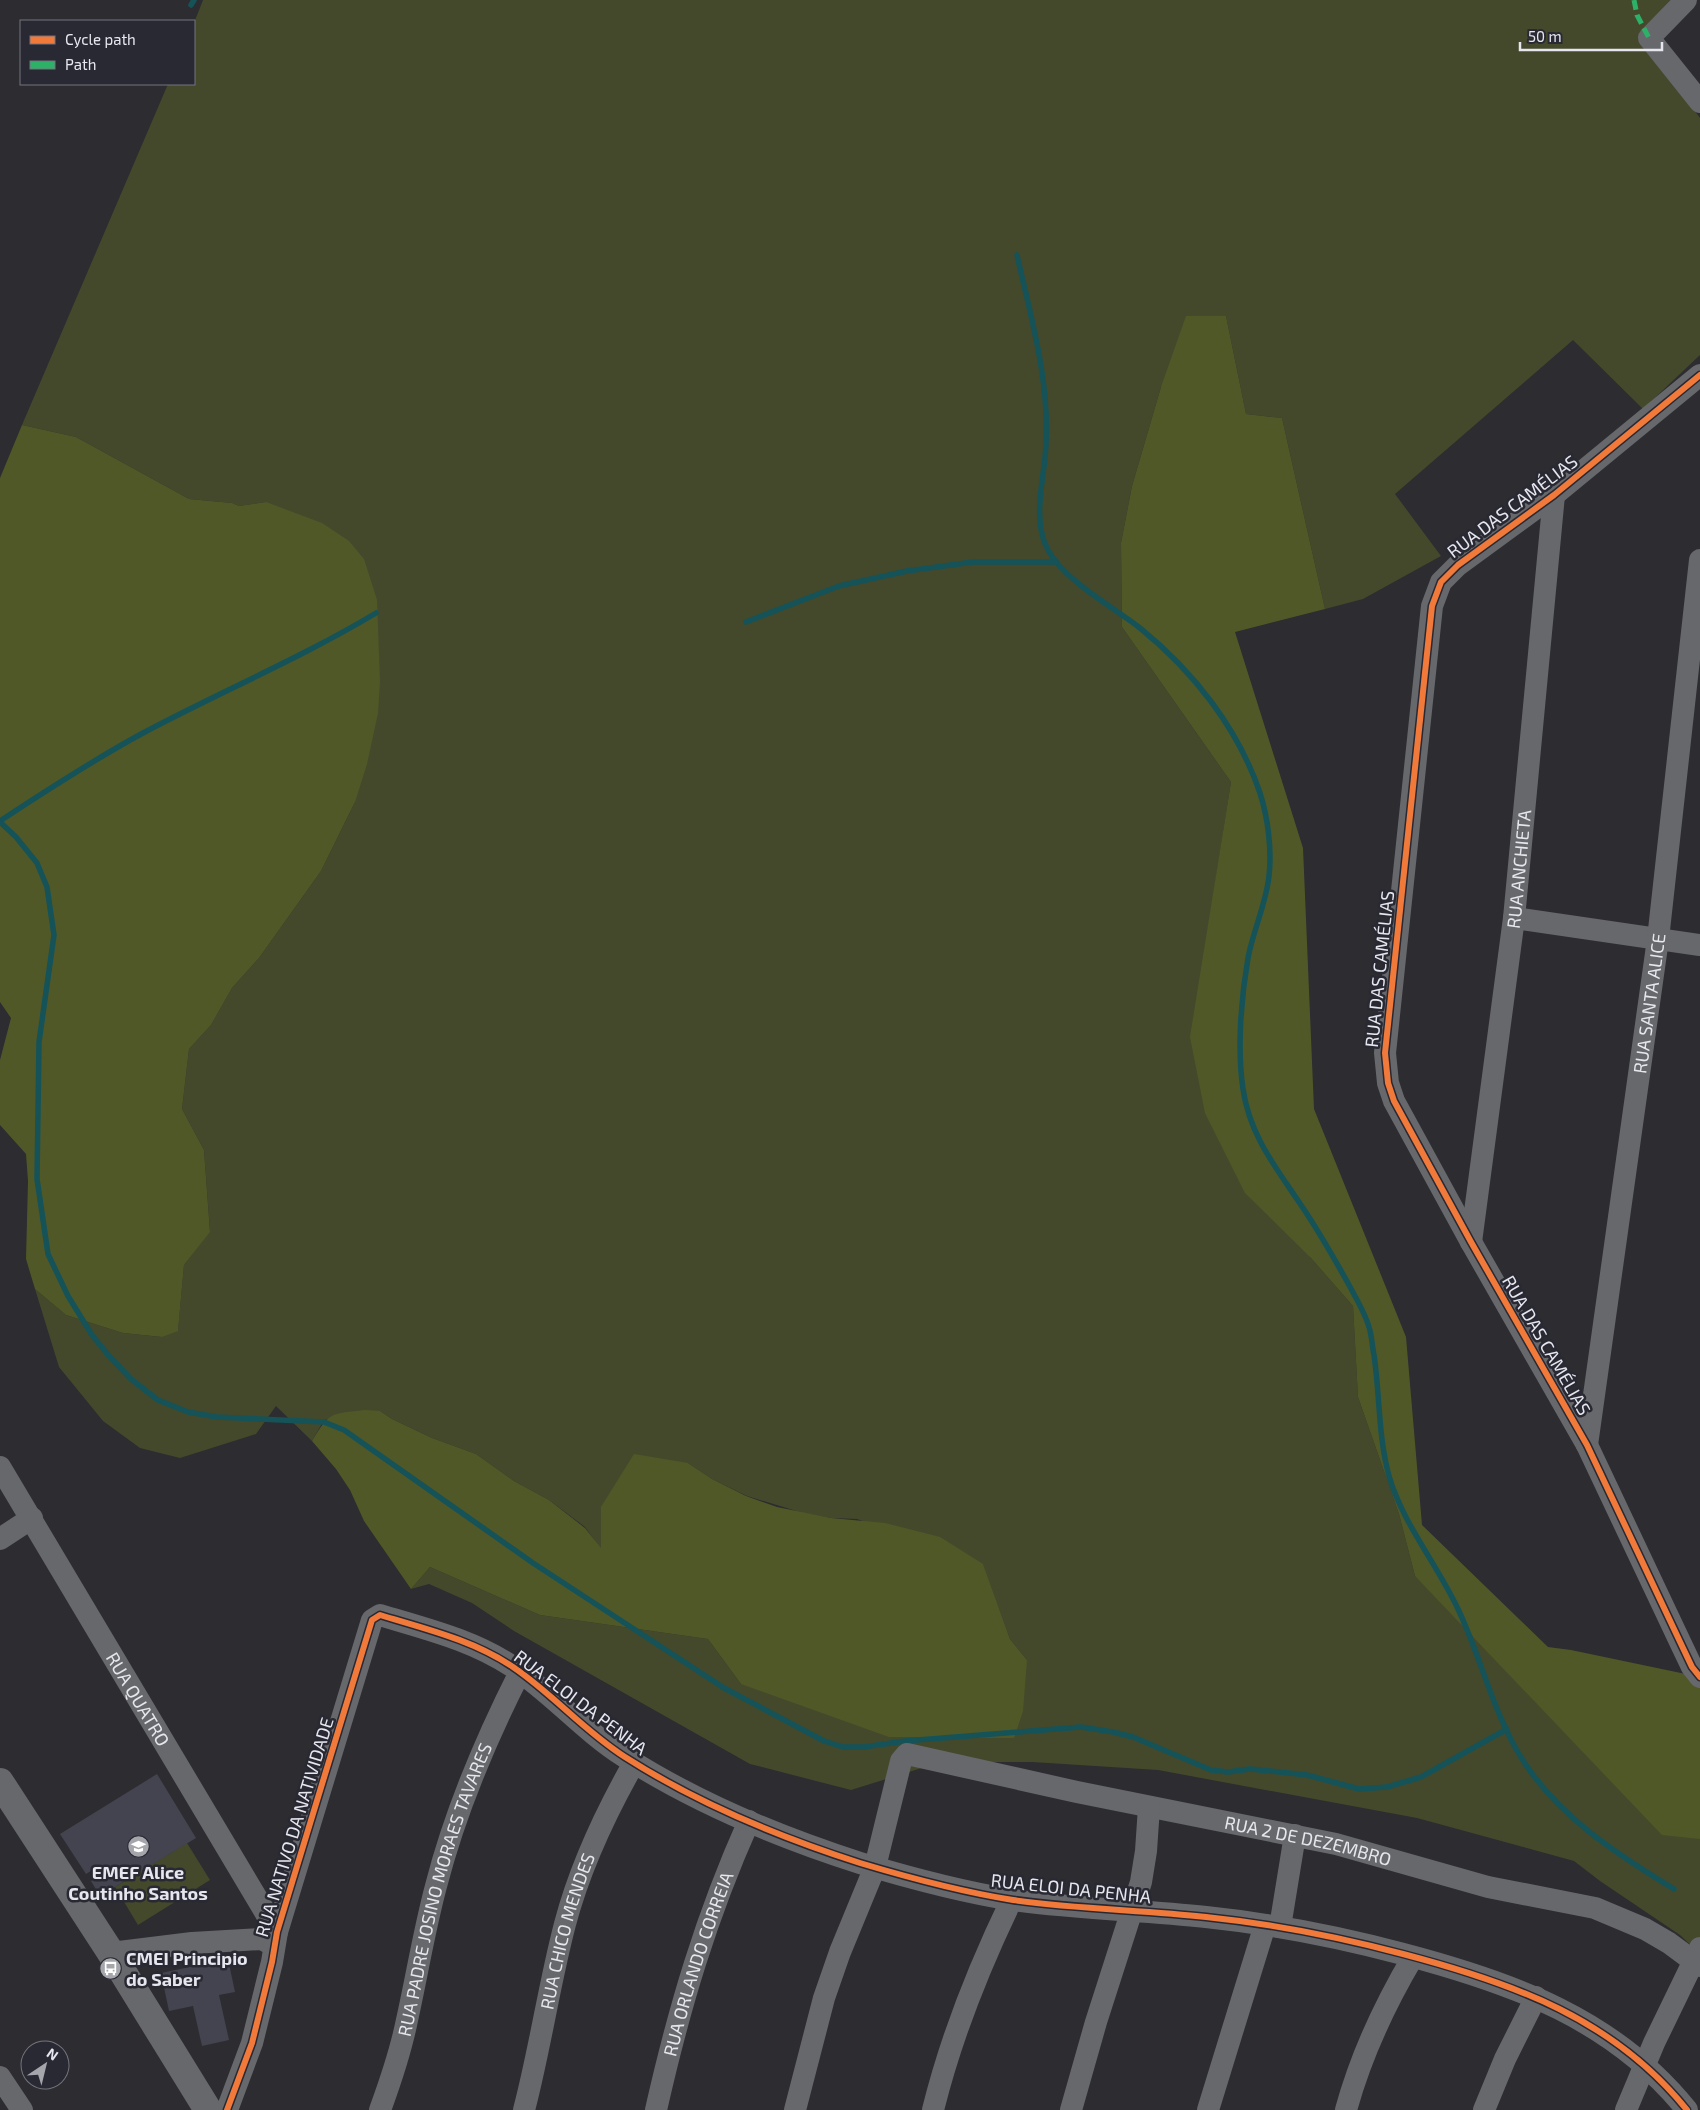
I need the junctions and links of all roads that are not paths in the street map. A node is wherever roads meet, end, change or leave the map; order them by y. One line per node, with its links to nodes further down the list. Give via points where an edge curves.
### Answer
1 (1686, 0): 2 (street, via 1649,38)
2 (1700, 102)
3 (1700, 375): 4 (street, RUA DAS CAMÉLIAS)
4 (1554, 495): 6 (street, RUA ANCHIETA); 9 (street, RUA DAS CAMÉLIAS, via 1458,564 1441,582 1432,606 1385,1068 1394,1100)
5 (1700, 560): 7 (street, RUA SANTA ALICE)
6 (1514, 918): 7 (street); 9 (street, RUA ANCHIETA)
7 (1658, 939): 8 (street); 10 (street, RUA SANTA ALICE)
8 (1700, 945)
9 (1471, 1242): 10 (street, RUA DAS CAMÉLIAS)
10 (1586, 1445): 16 (street, RUA DAS CAMÉLIAS, via 1692,1667)
11 (0, 1467): 12 (street, RUA QUATRO)
12 (32, 1518): 13 (street); 26 (street, RUA QUATRO)
13 (0, 1538)
14 (380, 1615): 15 (street, RUA ELOI DA PENHA, via 474,1646); 26 (street, RUA NATIVO DA NATIVIDADE, via 372,1620)
15 (520, 1672): 17 (street, RUA ELOI DA PENHA, via 605,1744); 36 (street, RUA PADRE JOSINO MORAES TAVARES, via 482,1752 451,1834 424,1934 401,2045)
16 (1700, 1677)
17 (634, 1763): 20 (street, RUA ELOI DA PENHA, via 677,1788); 37 (street, RUA CHICO MENDES, via 603,1821 574,1895 556,1959)
18 (0, 1782): 27 (street)
19 (1149, 1806): 21 (street, RUA 2 DE DEZEMBRO); 22 (street, RUA 2 DE DEZEMBRO, via 907,1754 901,1761); 24 (street, via 1144,1867)
20 (749, 1821): 22 (street, RUA ELOI DA PENHA); 38 (street, RUA ORLANDO CORREIA, via 700,1942)
21 (1295, 1835): 25 (street); 29 (street, RUA 2 DE DEZEMBRO, via 1488,1887 1595,1908 1645,1929)
22 (875, 1867): 23 (street, RUA ELOI DA PENHA); 39 (street, via 824,1998)
23 (1012, 1899): 24 (street, RUA ELOI DA PENHA); 40 (street, via 962,2013)
24 (1133, 1911): 25 (street, RUA ELOI DA PENHA); 41 (street)
25 (1272, 1926): 28 (street, RUA ELOI DA PENHA); 42 (street)
26 (275, 1938): 27 (street, via 192,1942); 35 (street, RUA NATIVO DA NATIVIDADE, via 252,2043)
27 (111, 1953): 34 (street)
28 (1413, 1957): 30 (street, RUA ELOI DA PENHA); 43 (street, via 1378,2019)
29 (1698, 1958): 31 (street)
30 (1536, 1997): 31 (street, RUA ELOI DA PENHA, via 1595,2029); 44 (street)
31 (1644, 2064): 45 (street); 46 (street, RUA ELOI DA PENHA)
32 (0, 2077): 33 (street)
33 (22, 2110)
34 (208, 2110)
35 (227, 2110)
36 (380, 2110)
37 (524, 2110)
38 (656, 2110)
39 (795, 2110)
40 (933, 2110)
41 (1071, 2110)
42 (1208, 2110)
43 (1346, 2110)
44 (1484, 2110)
45 (1626, 2110)
46 (1687, 2110)

